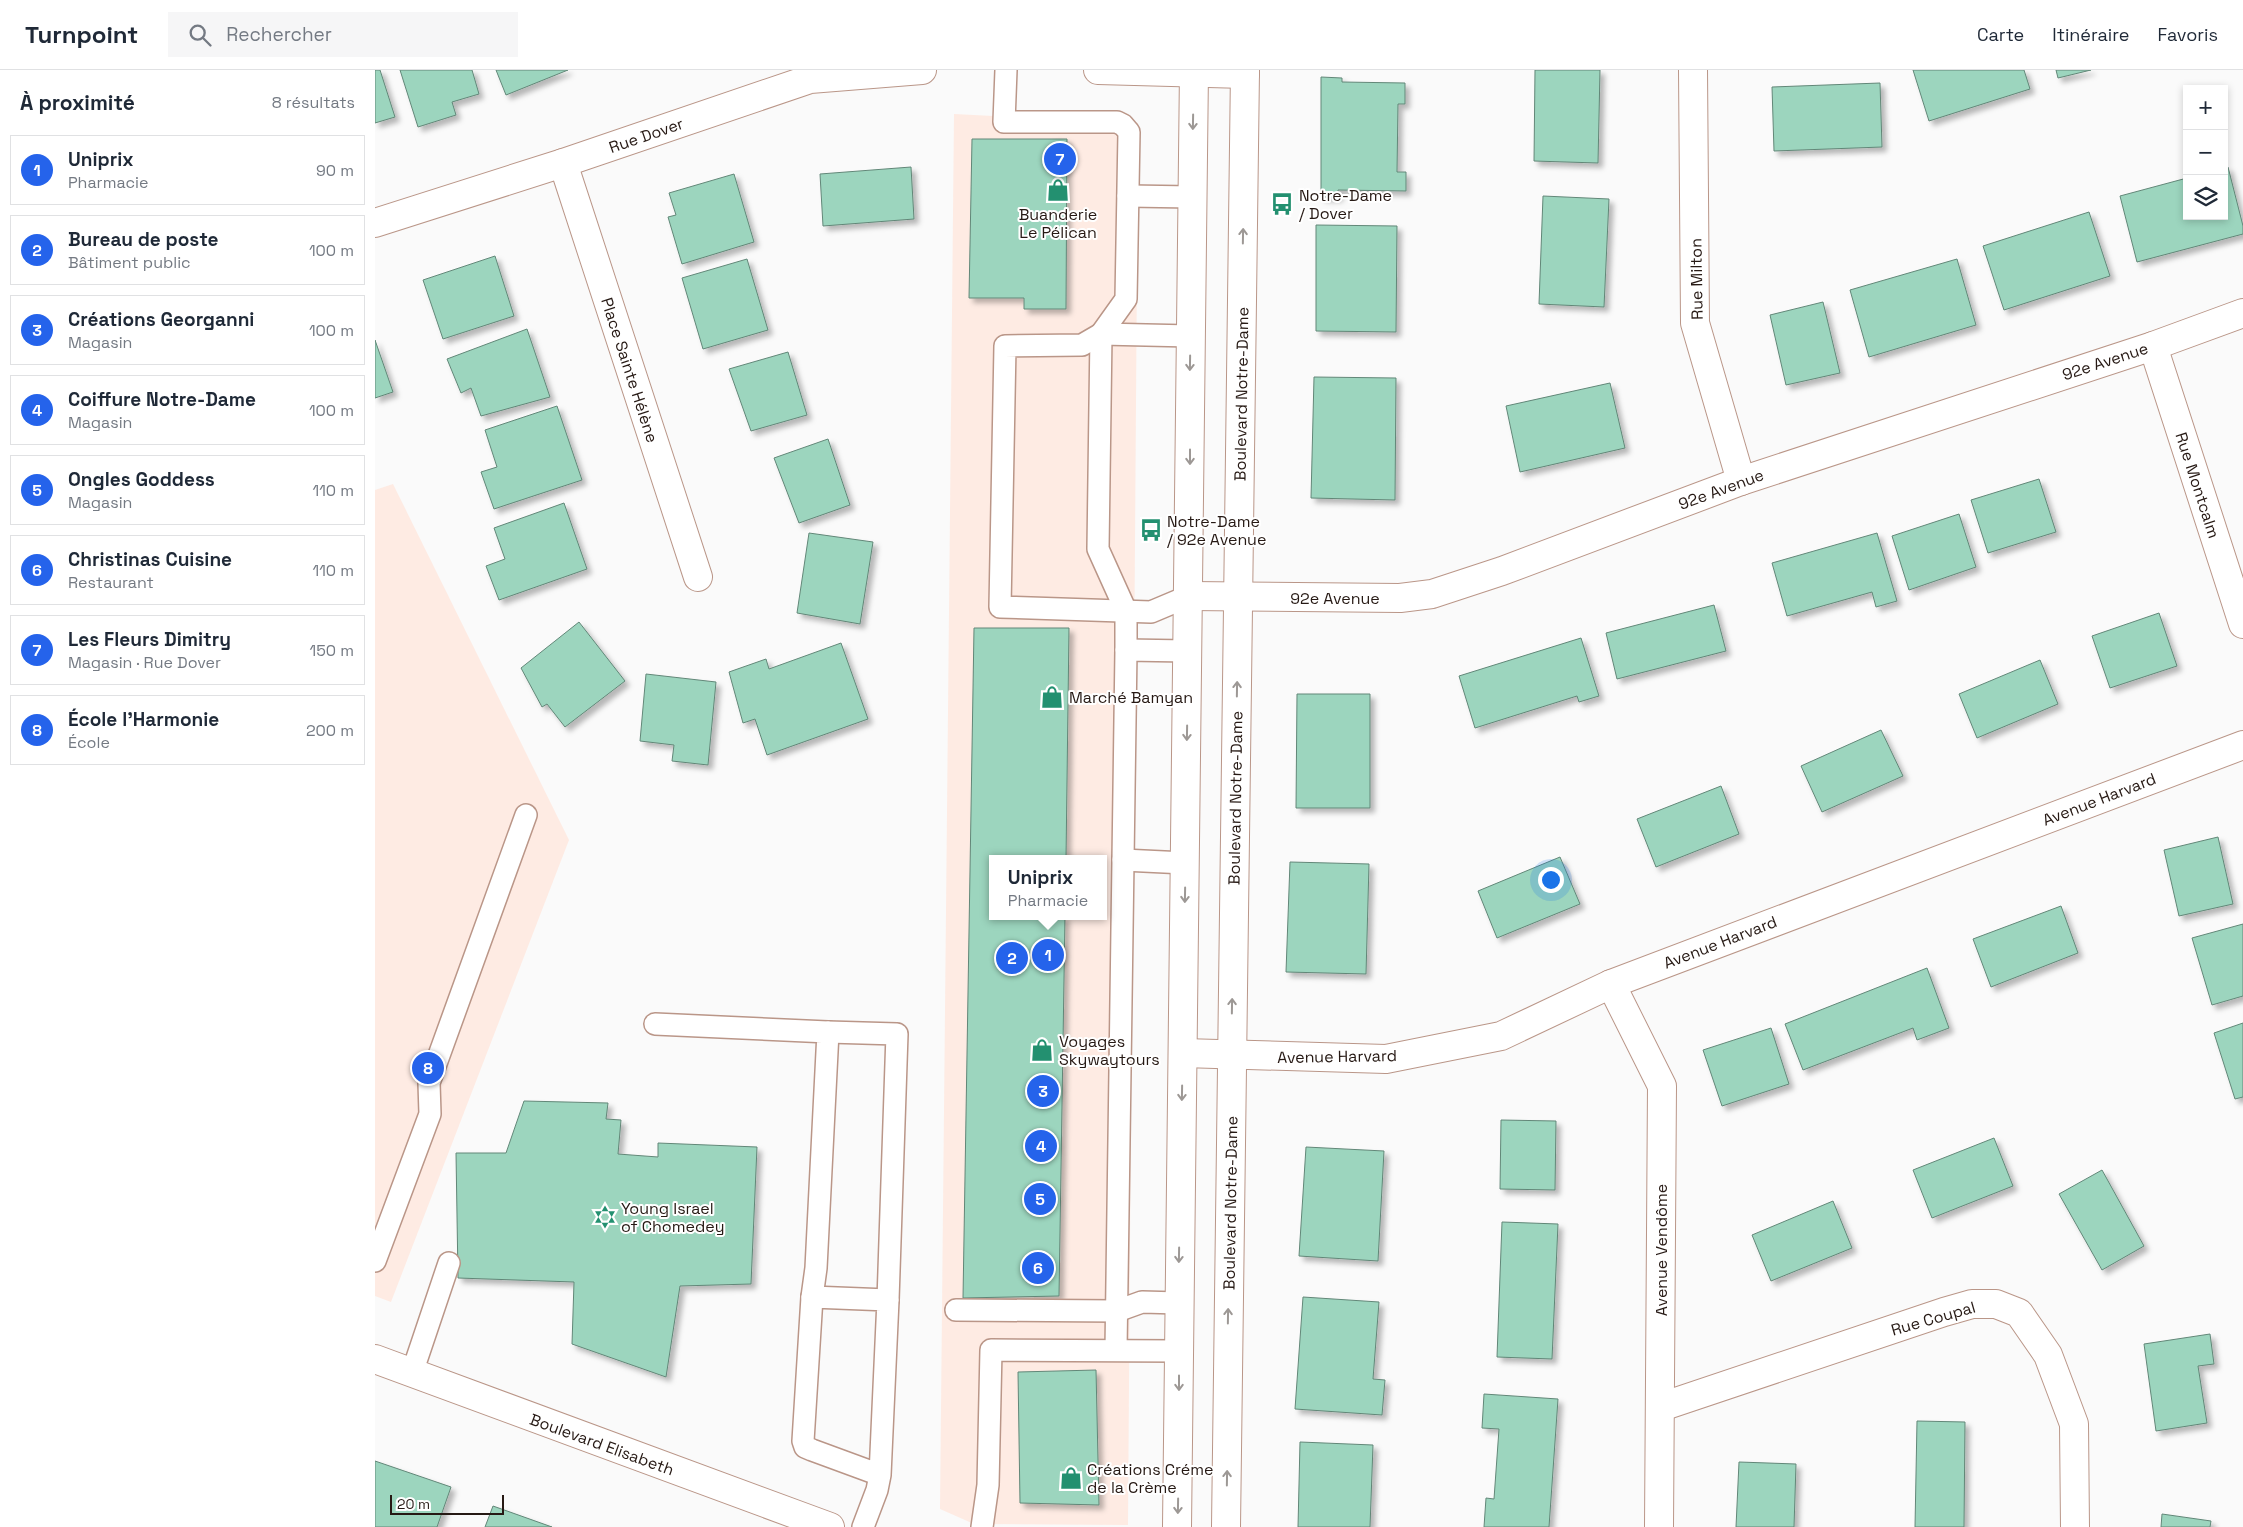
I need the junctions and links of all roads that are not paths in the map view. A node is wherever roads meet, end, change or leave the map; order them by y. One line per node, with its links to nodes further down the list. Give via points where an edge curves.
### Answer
1 (922, 70): 7 (street, Rue Dover, via 810,79)
2 (1006, 70): 8 (lane, via 1004,122 1117,122 1123,125 1130,138)
3 (1098, 70): 5 (street)
4 (1693, 70): 15 (street, Rue Milton, via 1695,323)
5 (1194, 72): 6 (street); 9 (street, one-way to 9)
6 (1245, 72): 18 (street, Boulevard Notre-Dame, one-way to 6)
7 (563, 163): 10 (street, Rue Dover); 16 (street, Place Sainte Hélène)
8 (1128, 196): 9 (lane); 12 (lane, via 1125,299)
9 (1193, 197): 13 (street)
10 (375, 223)
11 (2243, 313): 14 (street, 92e Avenue)
12 (1101, 334): 13 (lane); 19 (lane, via 1098,549); 19 (lane, via 1082,345 1005,346 1000,607)
13 (1191, 336): 17 (street, one-way to 17)
14 (2153, 346): 15 (street, 92e Avenue); 20 (street, Rue Montcalm)
15 (1741, 481): 18 (street, 92e Avenue, via 1432,594 1399,598)
16 (699, 577)
17 (1189, 596): 18 (street, 92e Avenue); 19 (lane, via 1151,612); 22 (street)
18 (1237, 598): 31 (street, Boulevard Notre-Dame, one-way to 18)
19 (1127, 611): 21 (lane)
20 (2243, 624)
21 (1127, 650): 22 (lane); 25 (lane)
22 (1188, 651): 26 (street, one-way to 26)
23 (2243, 745): 27 (street, Avenue Harvard)
24 (526, 815): 32 (lane, via 429,1084 430,1114)
25 (1123, 860): 26 (lane); 38 (lane)
26 (1185, 863): 30 (street, one-way to 30)
27 (1611, 984): 31 (street, Avenue Harvard, via 1501,1036 1386,1058); 43 (street, Avenue Vendôme, via 1662,1086)
28 (655, 1024): 29 (lane)
29 (828, 1032): 34 (lane); 35 (lane, via 897,1034)
30 (1183, 1054): 31 (street, Avenue Harvard); 36 (street, one-way to 36)
31 (1231, 1055): 49 (street, Boulevard Notre-Dame, one-way to 31)
32 (375, 1260)
33 (449, 1263): 42 (lane)
34 (812, 1297): 35 (lane); 44 (lane, via 805,1447)
35 (887, 1300): 44 (lane)
36 (1179, 1303): 38 (lane, via 1142,1302); 40 (street)
37 (956, 1310): 38 (lane)
38 (1117, 1311): 39 (lane)
39 (1116, 1350): 40 (lane); 47 (lane, via 991,1350 988,1485)
40 (1179, 1351): 48 (street, one-way to 48)
41 (375, 1359): 42 (street, Boulevard Elisabeth)
42 (412, 1373): 45 (street, Boulevard Elisabeth)
43 (1661, 1407): 50 (street, Avenue Vendôme); 51 (street, Rue Coupal, via 1943,1312 1972,1304 1996,1304 2019,1313 2048,1355 2074,1424)
44 (880, 1475): 46 (lane)
45 (830, 1527)
46 (863, 1527)
47 (982, 1527)
48 (1177, 1527)
49 (1226, 1527)
50 (1659, 1527)
51 (2075, 1527)

